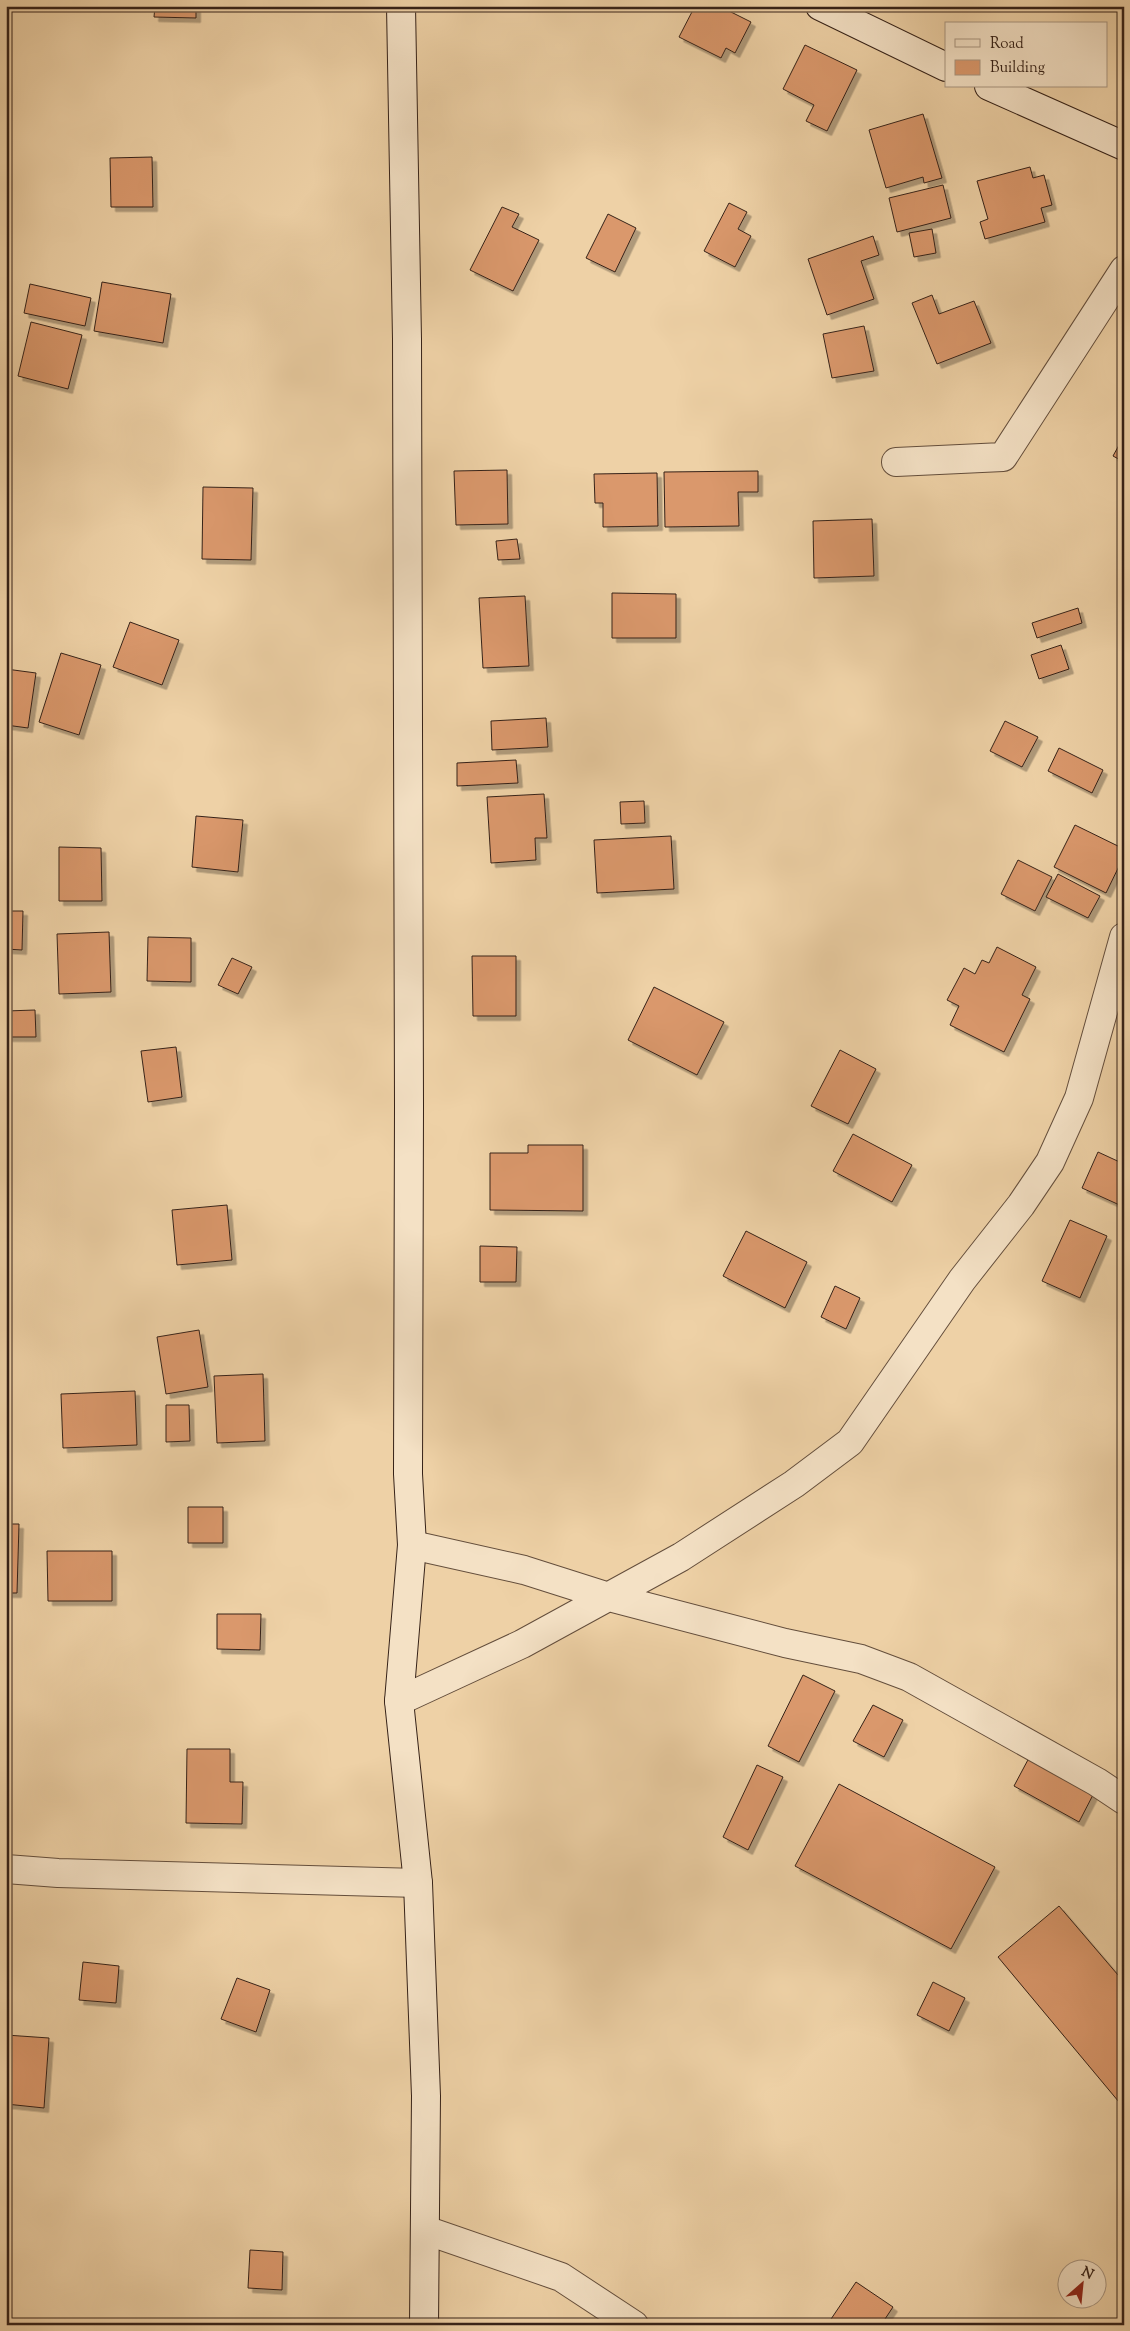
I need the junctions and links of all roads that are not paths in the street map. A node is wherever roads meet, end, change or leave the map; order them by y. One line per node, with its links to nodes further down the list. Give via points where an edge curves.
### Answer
1 (401, 6): 10 (street, via 407,339 408,1474)
2 (820, 6): 3 (street)
3 (945, 67)
4 (994, 88): 5 (street)
5 (1124, 146)
6 (1124, 270): 7 (street, via 1004,457)
7 (896, 462)
8 (1124, 937): 9 (street)
9 (1117, 990): 11 (street, via 1080,1098 1050,1162 962,1280 850,1442 794,1484 681,1557)
10 (412, 1545): 11 (street, via 524,1570); 12 (street)
11 (609, 1597): 12 (street, via 522,1644); 13 (street, via 785,1643 861,1658 909,1677)
12 (399, 1701): 15 (street)
13 (1124, 1800)
14 (6, 1869): 15 (street)
15 (418, 1883): 16 (street, via 426,2096)
16 (425, 2230): 17 (street); 18 (street, via 561,2277)
17 (424, 2325)
18 (634, 2325)

